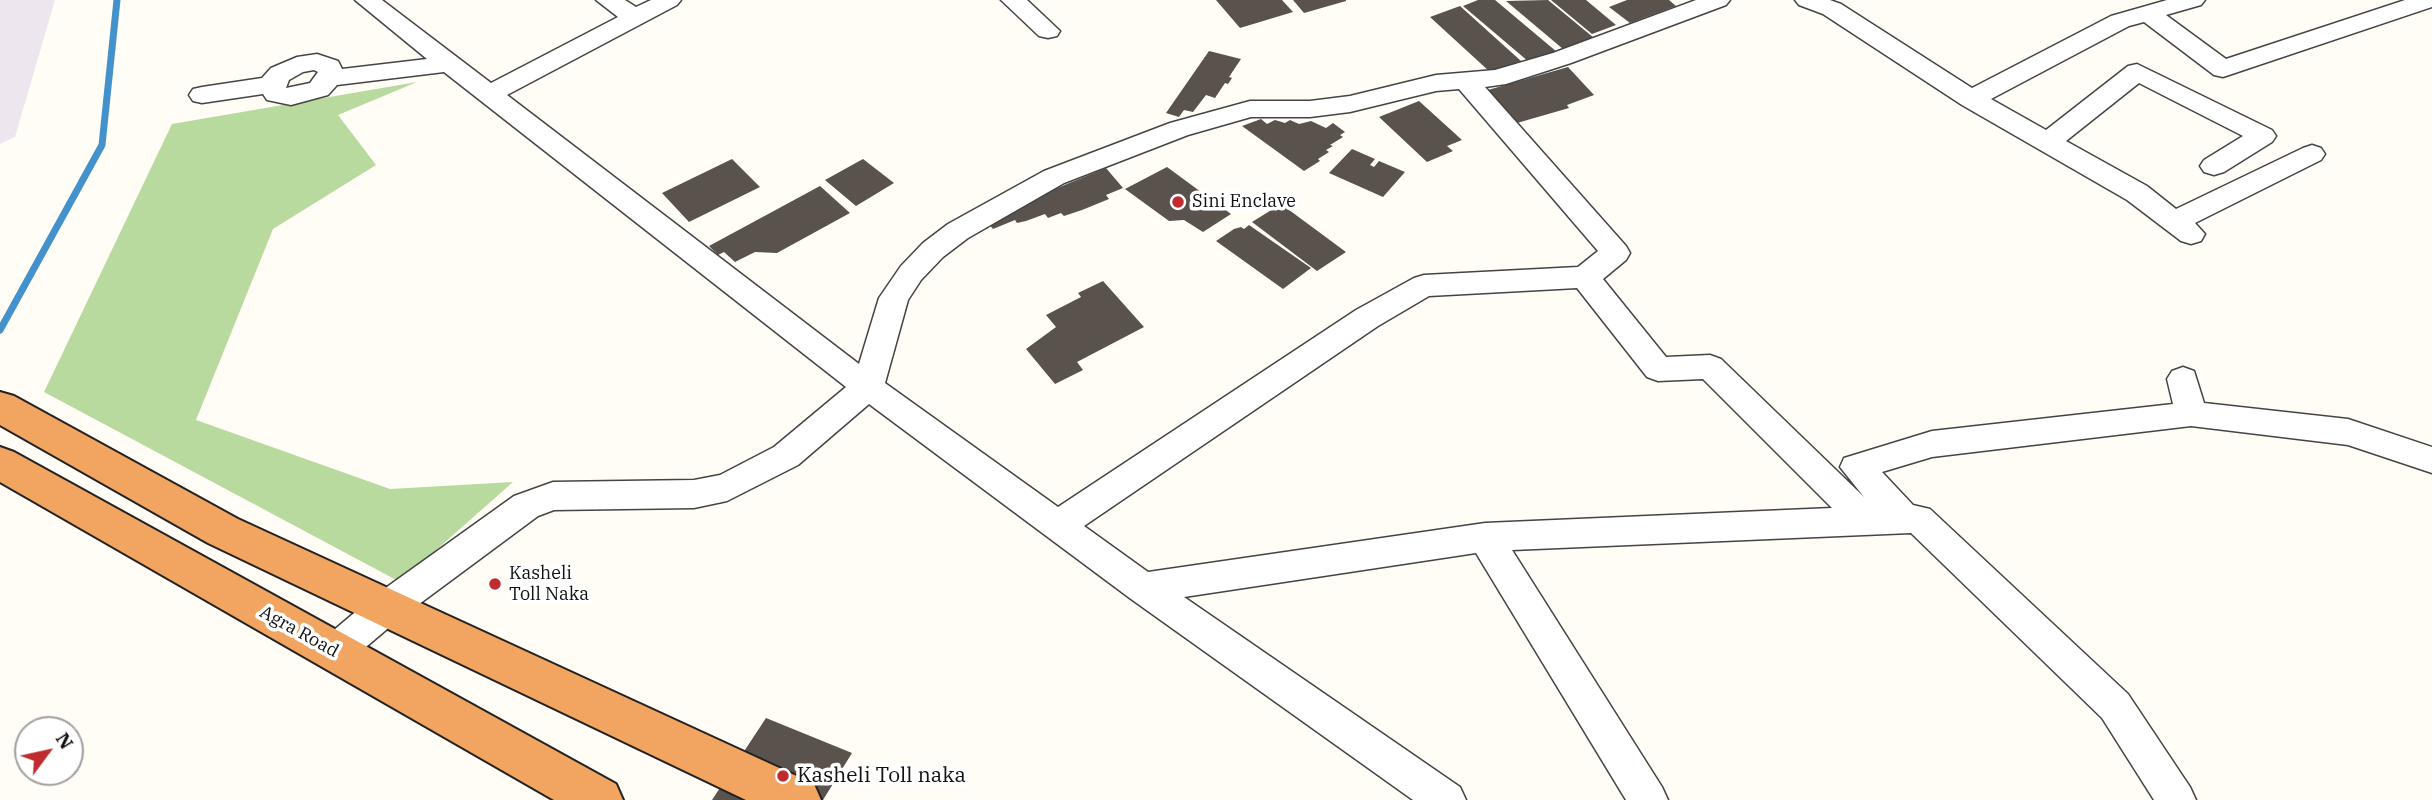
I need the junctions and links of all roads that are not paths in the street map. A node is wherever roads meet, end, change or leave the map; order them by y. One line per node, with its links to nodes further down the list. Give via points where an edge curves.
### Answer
1 (367, 0): 12 (street)
2 (608, 0): 10 (street)
3 (669, 0): 10 (street)
4 (1013, 0): 11 (street)
5 (1718, 0): 13 (street, via 1562,58 1497,78)
6 (1807, 0): 16 (street, via 1832,9)
7 (2193, 0): 9 (street)
8 (2429, 0): 9 (street, via 2223,69)
9 (2148, 13): 16 (street, via 2120,21)
10 (635, 18): 14 (street)
11 (1048, 31)
12 (449, 64): 14 (street); 15 (street, via 330,78 319,89 301,96 276,94 272,85)
13 (1465, 80): 20 (street, via 1616,253); 22 (street, via 1337,106 1250,109 1179,129 1054,177 958,231 911,273 894,298)
14 (489, 94): 22 (street)
15 (202, 95)
16 (1971, 99): 17 (street)
17 (2048, 142): 18 (street, via 2137,193 2183,227); 19 (street, via 2137,72 2263,136)
18 (2312, 154)
19 (2214, 166)
20 (1586, 277): 28 (street, via 1658,369 1710,367); 29 (street, via 1424,286 1367,318)
21 (2183, 379): 24 (street)
22 (868, 387): 29 (street); 32 (street, via 786,456 727,487 694,494 553,496 526,506)
23 (0, 407): 32 (highway, via 223,531)
24 (2191, 414): 25 (street, via 2348,432); 27 (street, via 1932,444 1856,467)
25 (2432, 460)
26 (0, 463): 33 (highway, Agra Road)
27 (1905, 519): 28 (street); 38 (street, via 1918,519 2115,706)
28 (1866, 521): 30 (street)
29 (1058, 526): 31 (street)
30 (1485, 537): 31 (street); 37 (street)
31 (1143, 588): 36 (street)
32 (386, 608): 33 (street); 35 (highway)
33 (334, 652): 34 (highway, Agra Road)
34 (599, 800)
35 (797, 800)
36 (1446, 800)
37 (1648, 800)
38 (2176, 800)

